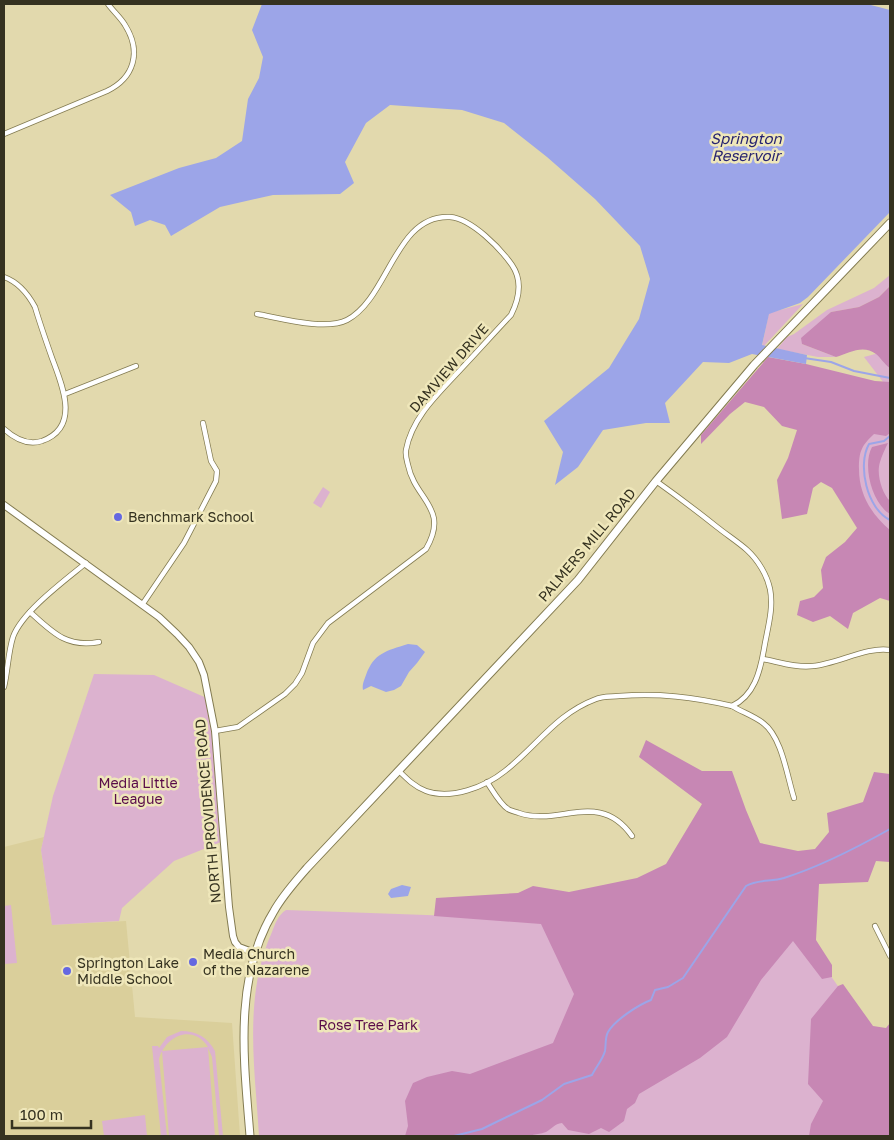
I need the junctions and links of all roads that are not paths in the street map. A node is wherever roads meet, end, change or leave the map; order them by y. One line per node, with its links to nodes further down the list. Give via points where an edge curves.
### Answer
1 (108, 4): 2 (street, via 131,37 133,66 126,77 107,91)
2 (4, 134)
3 (890, 223): 10 (main road, PALMERS MILL ROAD, via 779,337)
4 (4, 277): 7 (street, via 30,298)
5 (257, 314): 20 (street, DAMVIEW DRIVE, via 331,325 346,321 360,312 373,295 412,232 437,218 459,218 474,226 515,268 519,290 511,315 426,408 411,431 406,452 410,476 432,511 435,524 433,537 426,548 328,623 313,642 296,684 285,694 238,727)
6 (136, 366): 7 (street)
7 (65, 394): 9 (street, via 65,414 60,428 49,438 26,442 14,438)
8 (203, 423): 13 (street, via 216,481 184,543)
9 (4, 429)
10 (656, 480): 17 (street, via 748,551 761,568 770,591 771,607); 21 (main road, PALMERS MILL ROAD, via 578,580)
11 (4, 505): 12 (main road, NORTH PROVIDENCE ROAD)
12 (86, 563): 13 (main road, NORTH PROVIDENCE ROAD); 14 (street)
13 (142, 605): 20 (main road, NORTH PROVIDENCE ROAD, via 177,634 198,662 204,675)
14 (30, 612): 15 (street, via 59,638 72,643); 18 (street, via 12,638)
15 (99, 642)
16 (890, 650): 17 (street, via 814,666)
17 (762, 659): 19 (street, via 751,690 741,702)
18 (4, 687)
19 (732, 706): 22 (street, via 656,694 599,698 576,708 555,723 505,771); 23 (street, via 763,723 772,733 779,745)
20 (215, 731): 26 (main road, NORTH PROVIDENCE ROAD, via 233,936 239,947)
21 (399, 771): 22 (street, via 428,792 463,791); 26 (main road, PALMERS MILL ROAD, via 298,879 273,912)
22 (487, 782): 24 (street, via 508,809 543,817 594,811 615,819)
23 (794, 798)
24 (632, 836)
25 (875, 926): 27 (street)
26 (255, 952): 28 (main road, via 244,1011)
27 (890, 956)
28 (250, 1136)

